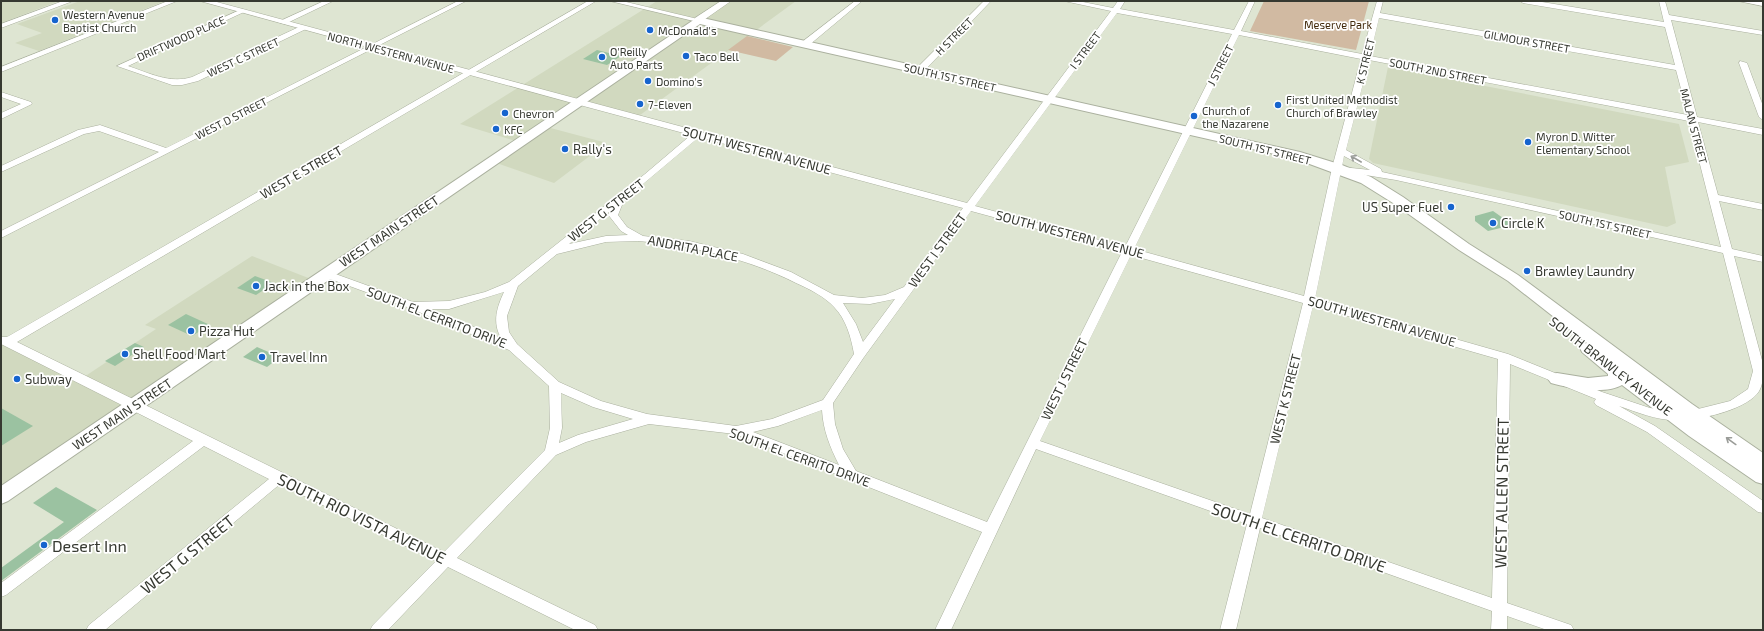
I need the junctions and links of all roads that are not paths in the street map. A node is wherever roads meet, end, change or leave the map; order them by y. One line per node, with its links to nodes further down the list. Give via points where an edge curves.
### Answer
1 (70, 1): 25 (street)
2 (174, 1): 34 (street)
3 (204, 1): 20 (main road, NORTH WESTERN AVENUE)
4 (330, 1): 24 (street, WEST C STREET)
5 (462, 1): 30 (street, WEST D STREET)
6 (593, 1): 36 (street, WEST E STREET)
7 (613, 1): 22 (street)
8 (727, 1): 22 (main road)
9 (859, 1): 29 (street)
10 (988, 1): 35 (street, H STREET)
11 (1067, 1): 19 (street, SOUTH 2ND STREET)
12 (1122, 1): 19 (street, I STREET)
13 (1252, 1): 27 (street, J STREET)
14 (1380, 1): 21 (street, K STREET)
15 (1523, 1): 23 (street)
16 (1662, 1): 23 (street, MALAN STREET)
17 (1741, 1): 18 (street)
18 (1763, 4)
19 (1116, 10): 27 (street, SOUTH 2ND STREET); 41 (street, I STREET)
20 (242, 11): 24 (main road, NORTH WESTERN AVENUE); 37 (street, DRIFTWOOD PLACE, via 121,66 172,83)
21 (1377, 15): 31 (street, K STREET); 33 (street, GILMOUR STREET)
22 (698, 20): 29 (highway, SOUTH 1ST STREET); 42 (highway, WEST MAIN STREET)
23 (1667, 21): 28 (street); 33 (street, MALAN STREET)
24 (282, 22): 26 (main road, NORTH WESTERN AVENUE)
25 (1, 26)
26 (304, 28): 30 (main road, NORTH WESTERN AVENUE); 37 (street, WEST C STREET)
27 (1236, 33): 31 (street, SOUTH 2ND STREET); 46 (street, J STREET)
28 (1763, 33)
29 (805, 44): 35 (highway, SOUTH 1ST STREET)
30 (372, 47): 36 (main road, NORTH WESTERN AVENUE); 49 (street, WEST D STREET)
31 (1365, 58): 45 (street, SOUTH 2ND STREET); 50 (street, K STREET)
32 (1743, 62): 38 (street)
33 (1678, 68): 45 (street, MALAN STREET)
34 (1, 70)
35 (920, 70): 41 (highway, SOUTH 1ST STREET)
36 (470, 73): 42 (main road, NORTH WESTERN AVENUE); 72 (street, WEST E STREET)
37 (182, 83)
38 (1752, 89): 39 (street); 44 (street)
39 (1763, 91)
40 (1, 94): 43 (street, via 28,104)
41 (1048, 99): 46 (highway, SOUTH 1ST STREET); 56 (street, WEST I STREET)
42 (578, 102): 48 (street, SOUTH WESTERN AVENUE); 65 (highway, WEST MAIN STREET)
43 (1, 116)
44 (1763, 117)
45 (1692, 119): 47 (street, SOUTH 2ND STREET); 55 (street, MALAN STREET)
46 (1188, 130): 51 (highway, SOUTH 1ST STREET, via 1300,156); 61 (street, WEST J STREET)
47 (1763, 132)
48 (697, 134): 54 (street, WEST G STREET); 56 (street, SOUTH WESTERN AVENUE)
49 (165, 151): 52 (street, via 100,128 81,132); 58 (street, WEST D STREET)
50 (1341, 151): 51 (street, K STREET); 53 (street, one-way to 50, via 1376,170)
51 (1337, 168): 53 (street, SOUTH 1ST STREET); 60 (highway, SOUTH BRAWLEY AVENUE, via 1366,180); 69 (street, WEST K STREET)
52 (1, 169)
53 (1396, 177): 62 (street, SOUTH 1ST STREET)
54 (621, 197): 59 (street, ANDRITA PLACE, via 613,216 624,229); 63 (street, WEST G STREET)
55 (1713, 197): 57 (street); 62 (street, MALAN STREET)
56 (969, 206): 61 (street, SOUTH WESTERN AVENUE); 67 (street, WEST I STREET)
57 (1763, 207)
58 (1, 235)
59 (641, 238): 63 (street, ANDRITA PLACE, via 605,239); 68 (street, ANDRITA PLACE, via 743,256 778,269)
60 (1464, 247): 77 (highway, SOUTH BRAWLEY AVENUE); 82 (highway, SOUTH BRAWLEY AVENUE, via 1513,278)
61 (1128, 250): 69 (street, SOUTH WESTERN AVENUE); 87 (street, WEST J STREET)
62 (1728, 251): 64 (street, SOUTH 1ST STREET); 71 (street, MALAN STREET)
63 (552, 252): 66 (street, WEST G STREET)
64 (1763, 259)
65 (326, 274): 70 (street, SOUTH EL CERRITO DRIVE); 81 (highway, WEST MAIN STREET)
66 (514, 284): 70 (street, WEST G STREET, via 449,305); 74 (street, WEST G STREET, via 504,306 501,321 501,327)
67 (908, 290): 68 (street, ANDRITA PLACE, via 888,299 860,303); 75 (street, WEST I STREET)
68 (832, 298): 75 (street, ANDRITA PLACE, via 845,313 856,334)
69 (1309, 300): 76 (street, SOUTH WESTERN AVENUE); 95 (street, WEST K STREET)
70 (411, 305): 74 (street, SOUTH EL CERRITO DRIVE)
71 (1751, 339): 73 (street); 82 (street, SOUTH WESTERN AVENUE, via 1759,371 1753,391 1734,404)
72 (4, 341): 81 (street, SOUTH RIO VISTA AVENUE)
73 (1763, 344)
74 (513, 347): 79 (street, SOUTH EL CERRITO DRIVE)
75 (860, 354): 80 (street, WEST I STREET)
76 (1504, 357): 78 (street, SOUTH WESTERN AVENUE); 99 (street, WEST ALLEN STREET)
77 (1617, 373): 78 (highway, via 1615,382 1588,384); 83 (highway, SOUTH BRAWLEY AVENUE)
78 (1557, 379): 83 (street, SOUTH WESTERN AVENUE, via 1630,407); 94 (street, SOUTH WESTERN AVENUE, via 1651,429)
79 (555, 385): 84 (street, SOUTH EL CERRITO DRIVE, via 597,404); 88 (street, via 556,428)
80 (827, 403): 85 (street, via 774,423); 90 (street, via 829,424 837,449)
81 (134, 406): 86 (street, SOUTH RIO VISTA AVENUE); 93 (highway, WEST MAIN STREET)
82 (1694, 414): 83 (street, SOUTH WESTERN AVENUE); 89 (highway, SOUTH BRAWLEY AVENUE, one-way to 82)
83 (1674, 416): 91 (highway, SOUTH BRAWLEY AVENUE)
84 (647, 419): 85 (street, SOUTH EL CERRITO DRIVE); 88 (street, via 582,438)
85 (736, 430): 90 (street, SOUTH EL CERRITO DRIVE)
86 (203, 440): 92 (street, SOUTH RIO VISTA AVENUE); 98 (street)
87 (1032, 443): 95 (street, SOUTH EL CERRITO DRIVE); 96 (street, WEST J STREET)
88 (551, 452): 97 (street)
89 (1763, 463)
90 (851, 474): 96 (street, SOUTH EL CERRITO DRIVE)
91 (1763, 477)
92 (279, 478): 97 (street, SOUTH RIO VISTA AVENUE); 100 (street, WEST G STREET)
93 (1, 496)
94 (1763, 508)
95 (1255, 522): 99 (street, SOUTH EL CERRITO DRIVE); 104 (street, WEST K STREET)
96 (990, 529): 103 (street, WEST J STREET)
97 (447, 560): 101 (street); 102 (street, SOUTH RIO VISTA AVENUE)
98 (1, 591)
99 (1499, 607): 105 (street, WEST ALLEN STREET); 106 (street, SOUTH EL CERRITO DRIVE)
100 (94, 630)
101 (378, 630)
102 (590, 630)
103 (943, 630)
104 (1228, 630)
105 (1499, 630)
106 (1566, 630)

